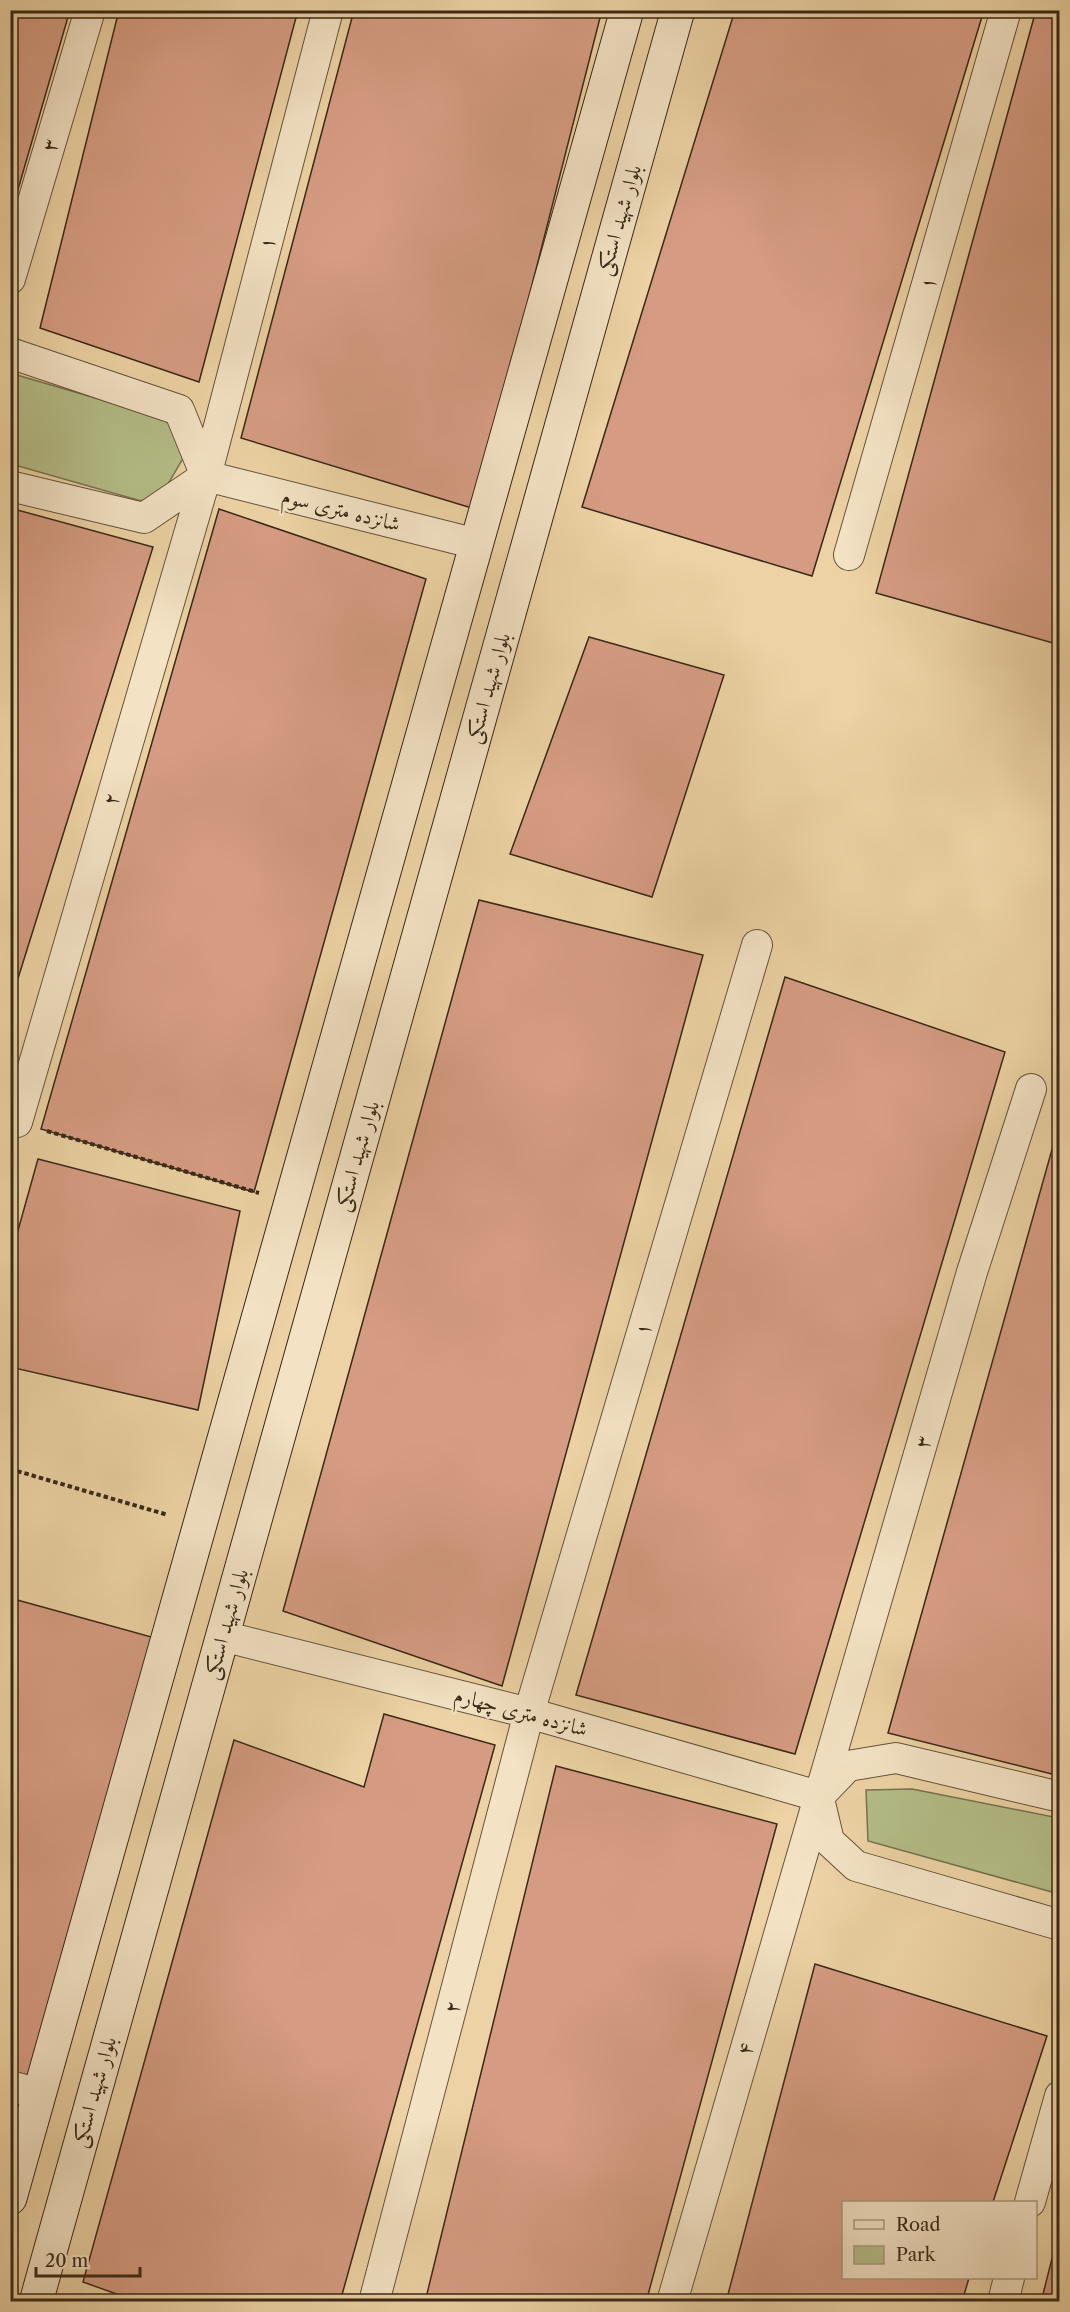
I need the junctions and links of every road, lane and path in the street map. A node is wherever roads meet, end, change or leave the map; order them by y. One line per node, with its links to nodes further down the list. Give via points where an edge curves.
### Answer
1 (90, 10): 6 (street, ۳)
2 (328, 10): 8 (street, ۱)
3 (627, 10): 10 (main road)
4 (678, 10): 18 (main road, بلوار شهید استکی)
5 (1006, 10): 11 (street, ۱)
6 (10, 279)
7 (10, 354): 8 (street, via 179,410)
8 (206, 476): 9 (street, via 144,518); 10 (street, شانزده متری سوم); 14 (street, ۲)
9 (10, 486)
10 (477, 544): 15 (main road)
11 (849, 555)
12 (757, 945): 19 (street, ۱)
13 (1031, 1089): 20 (street, ۳, via 969,1284)
14 (16, 1122): 15 (path)
15 (291, 1203): 17 (main road)
16 (10, 1470): 17 (path)
17 (201, 1524): 23 (main road)
18 (222, 1636): 19 (street, شانزده متری چهارم); 28 (main road, بلوار شهید استکی)
19 (529, 1713): 20 (street, شانزده متری چهارم); 29 (street, ۲)
20 (818, 1796): 21 (street, via 848,1766 896,1758); 22 (street, via 829,1841 856,1866); 30 (street, ۴)
21 (1059, 1797)
22 (1059, 1925)
23 (25, 2090): 25 (main road)
24 (1059, 2096): 26 (street)
25 (10, 2198)
26 (1030, 2201)
27 (1008, 2279): 31 (street)
28 (36, 2301)
29 (374, 2301)
30 (672, 2301)
31 (1002, 2301)

